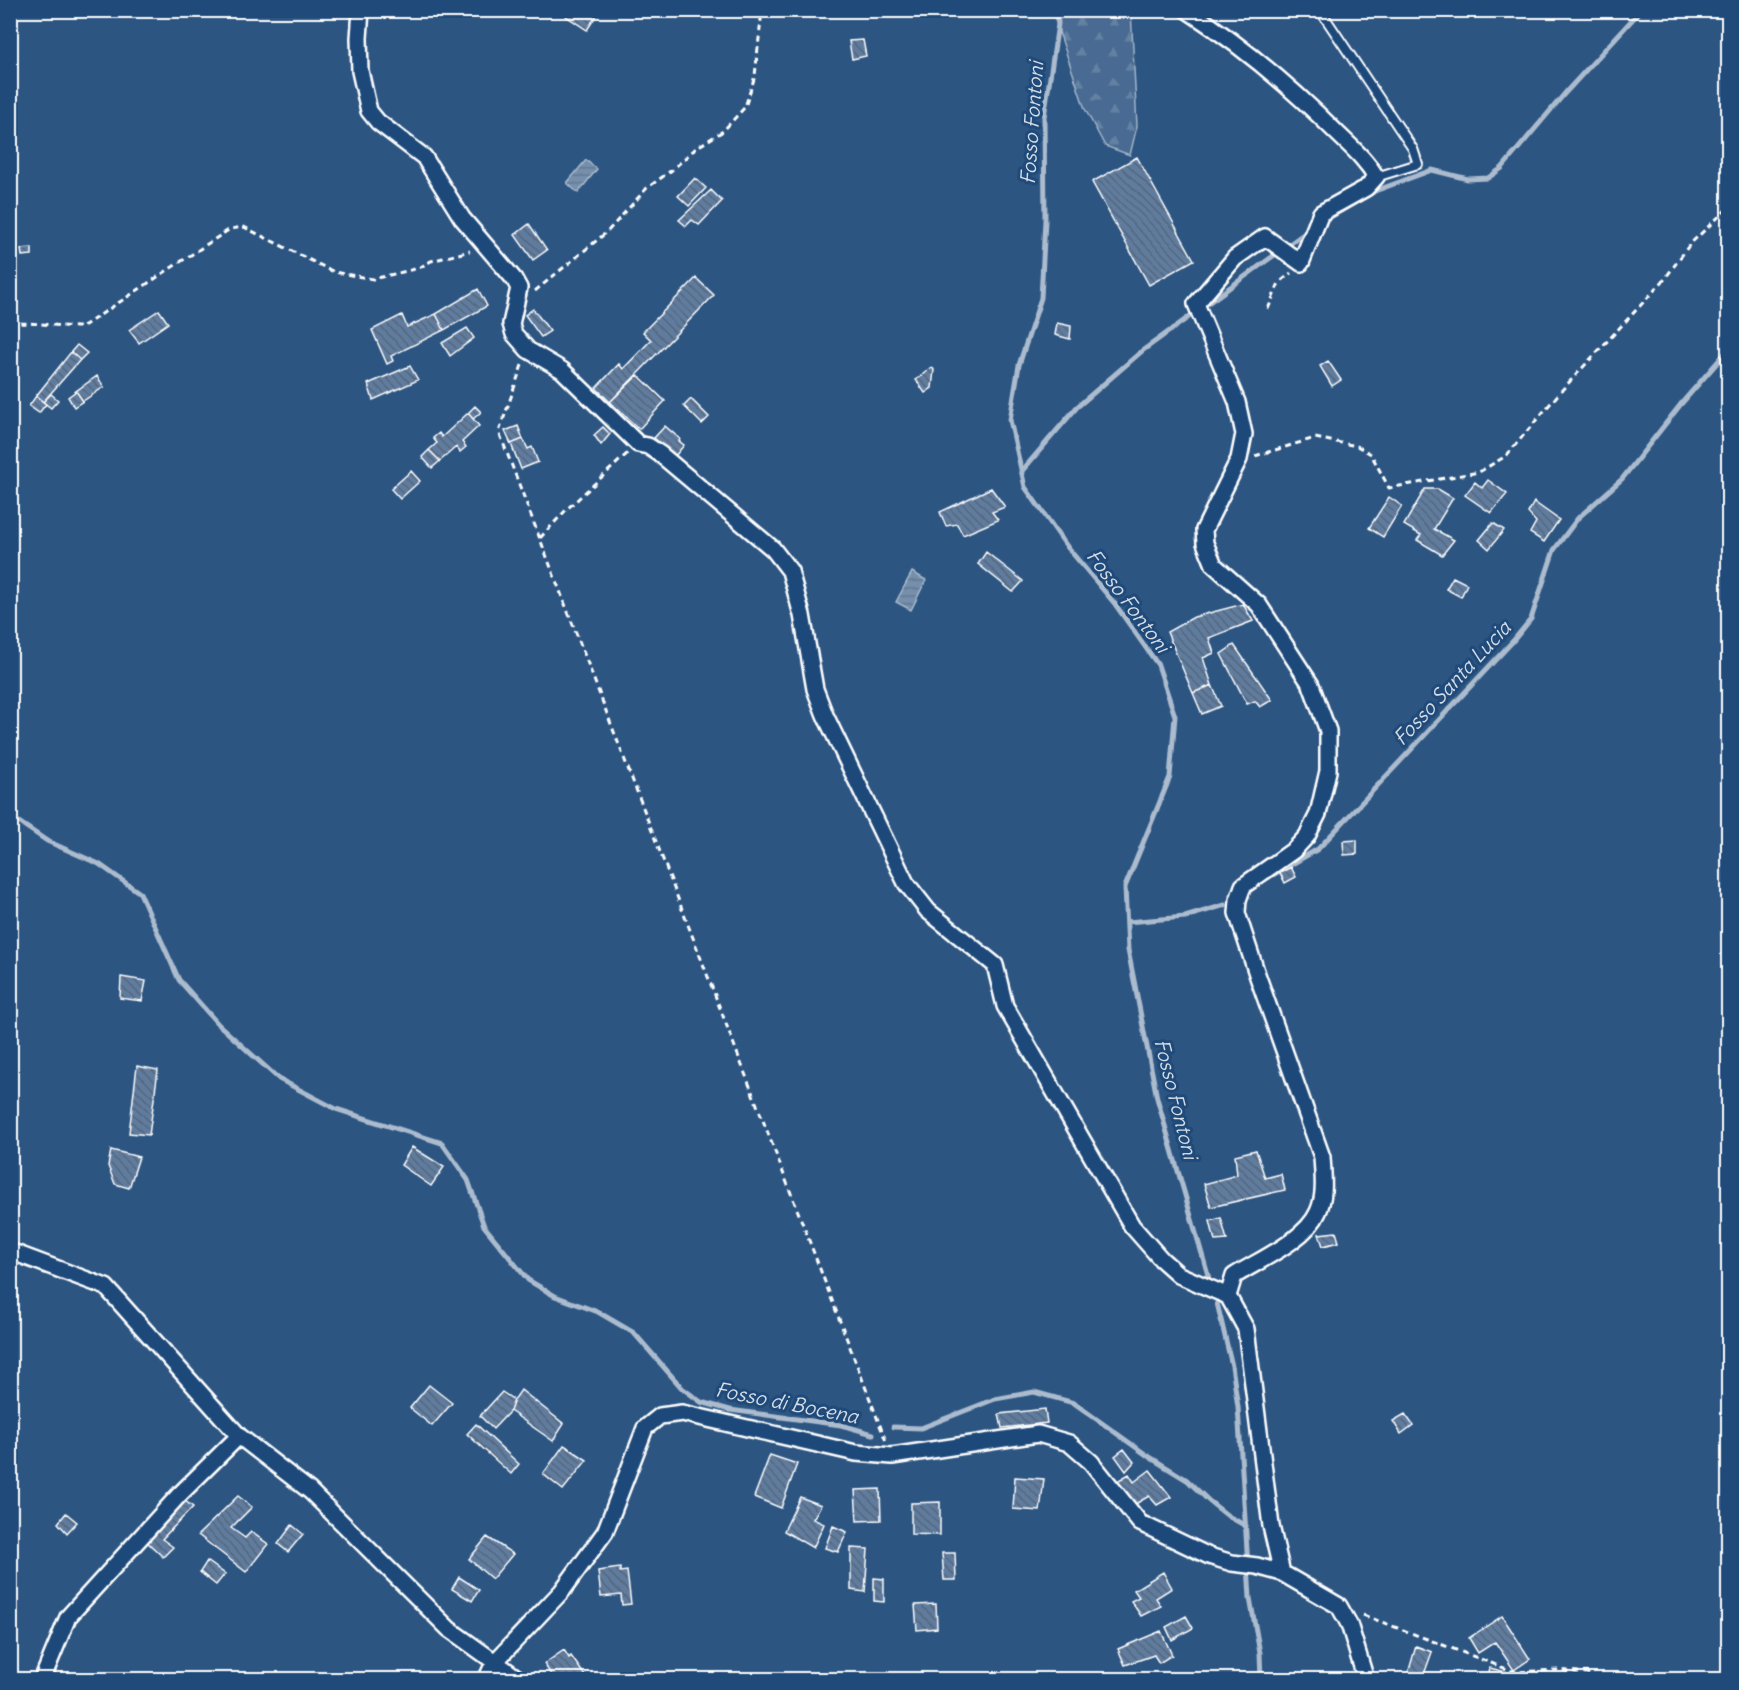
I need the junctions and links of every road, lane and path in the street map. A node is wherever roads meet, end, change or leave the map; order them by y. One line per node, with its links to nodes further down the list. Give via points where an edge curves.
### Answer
1 (361, 10): 7 (street, via 360,71 369,111 424,158 462,218)
2 (762, 10): 9 (path, via 755,76 745,106 723,130 647,188 607,232)
3 (1187, 10): 5 (street, via 1226,36 1312,108 1369,165)
4 (1320, 10): 5 (lane, via 1413,149 1418,164)
5 (1376, 177): 8 (street, via 1366,188 1321,213)
6 (1728, 208): 14 (path, via 1690,244 1664,280 1506,456 1479,472 1389,488 1371,454 1357,446 1315,438)
7 (486, 247): 11 (path, via 373,279 334,272 244,227 230,229 82,327); 12 (street, via 519,288 510,324)
8 (1301, 263): 10 (path, via 1279,283); 14 (street, via 1265,237 1235,258 1196,304 1237,402 1244,434)
9 (533, 293)
10 (1268, 309)
11 (10, 324)
12 (528, 350): 13 (street, via 562,370); 15 (path, via 499,432)
13 (638, 444): 15 (path); 17 (street, via 648,446 669,462 773,549 790,571 815,689 906,883 928,911 995,965 1005,1006 1132,1226 1179,1275)
14 (1239, 459): 17 (street, via 1204,530 1205,543 1214,565 1259,605 1311,685 1328,731 1328,771 1318,814 1307,836 1294,850 1243,886 1237,913 1322,1157 1324,1187 1318,1212 1303,1233 1234,1276)
15 (540, 538): 19 (path)
16 (10, 1251): 18 (street, via 106,1287)
17 (1228, 1296): 20 (street, via 1246,1329 1271,1526)
18 (239, 1436): 22 (street, via 310,1491 449,1629); 23 (street, via 180,1494 68,1617)
19 (892, 1456): 20 (street, via 1038,1434 1069,1443 1091,1462 1140,1523 1209,1556); 22 (street, via 856,1454 681,1413 660,1416 645,1428 605,1532 562,1591)
20 (1282, 1573): 21 (street)
21 (1339, 1606): 26 (street); 27 (path, via 1515,1672 1559,1670 1587,1673)
22 (494, 1663): 24 (street); 25 (street)
23 (42, 1680)
24 (486, 1680)
25 (519, 1680)
26 (1366, 1680)
27 (1604, 1680)

